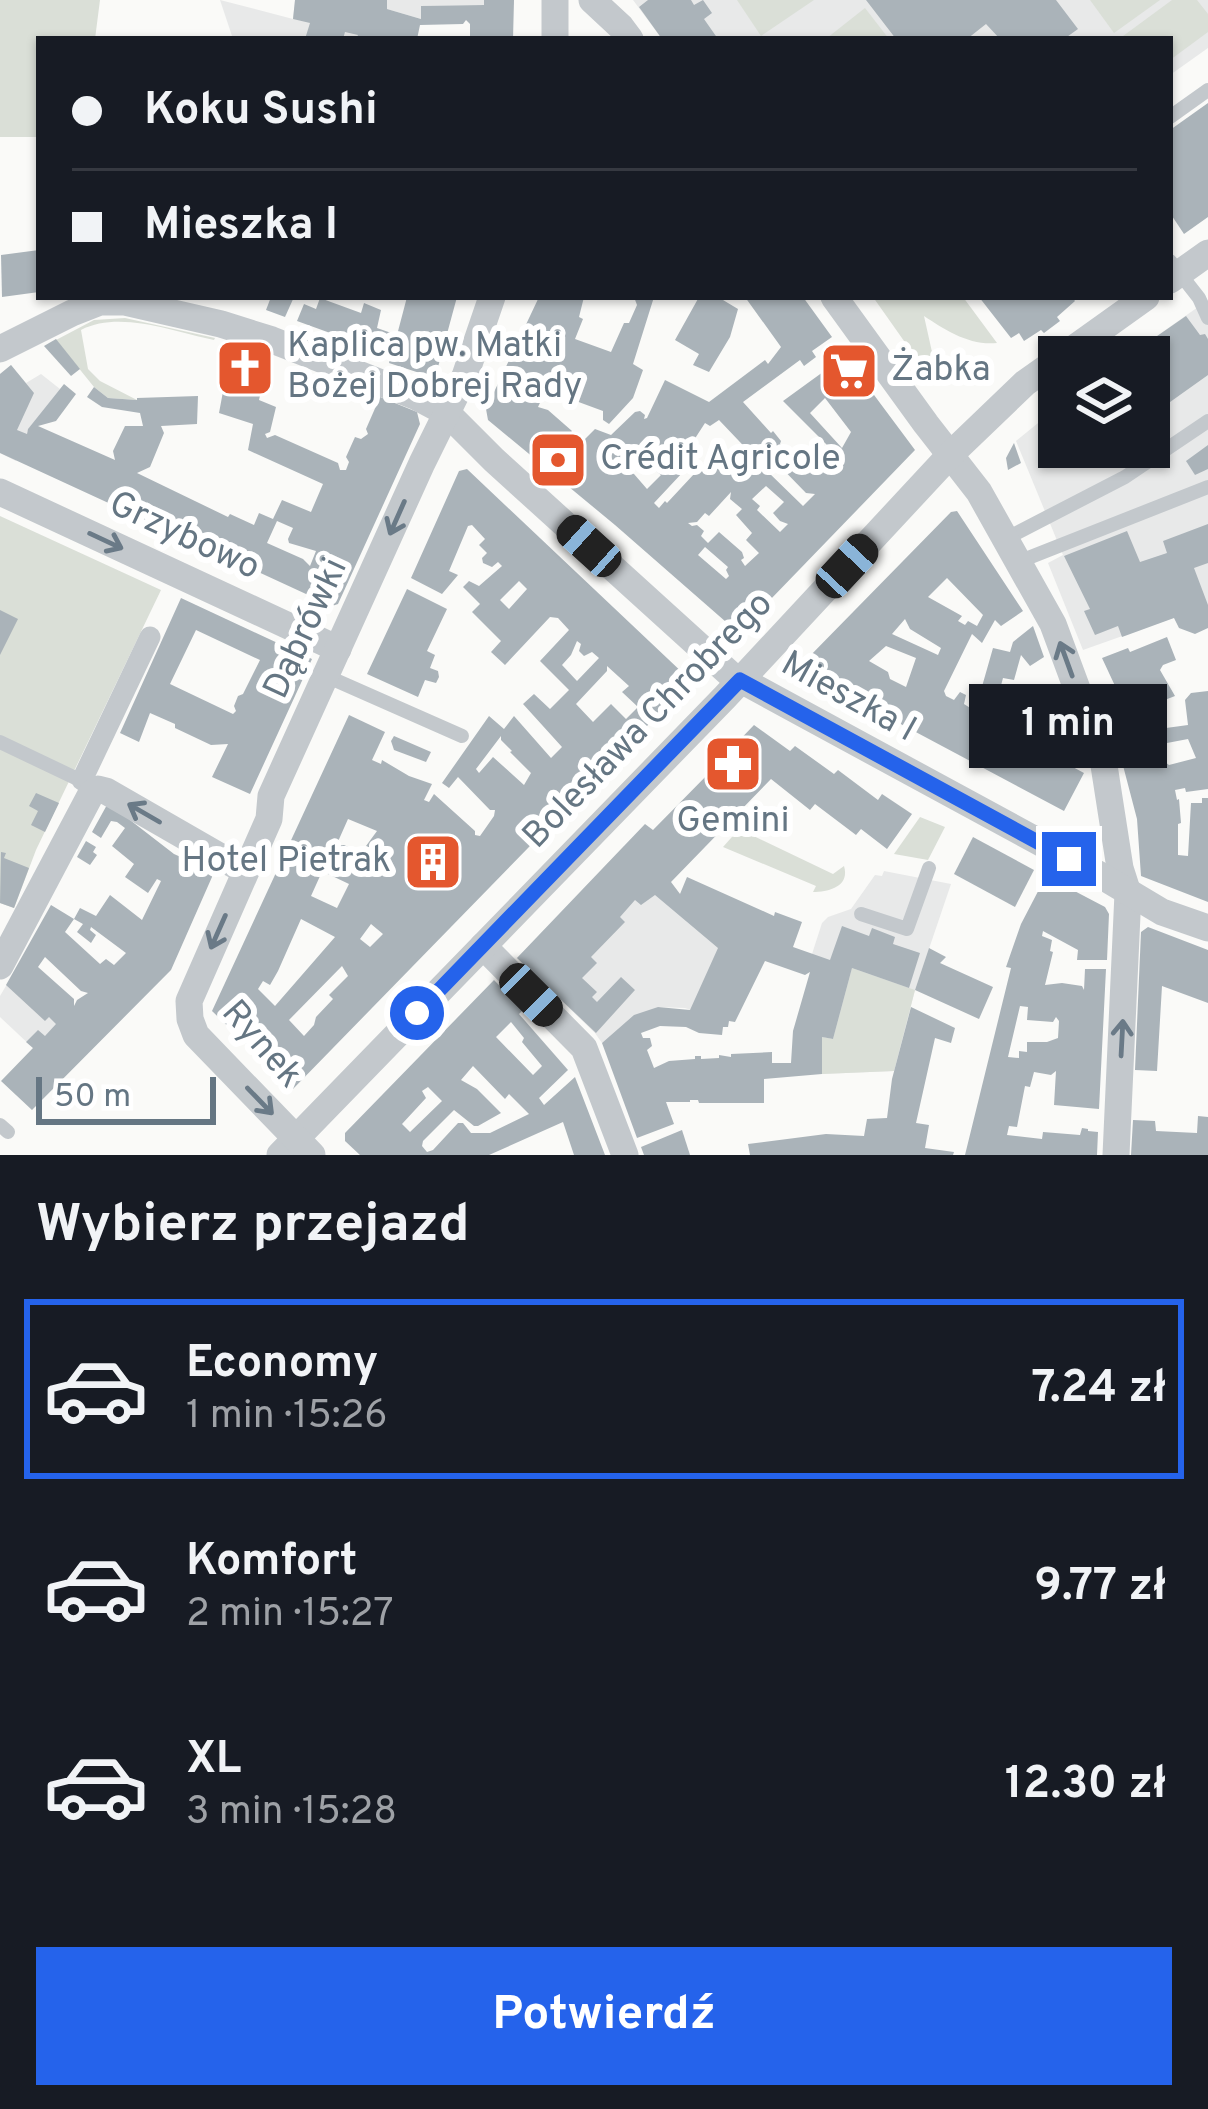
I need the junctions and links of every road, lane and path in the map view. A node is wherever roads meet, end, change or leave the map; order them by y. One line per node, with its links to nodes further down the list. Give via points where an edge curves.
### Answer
1 (555, 0): 3 (street)
2 (592, 0): 4 (street)
3 (555, 36)
4 (628, 36)
5 (1208, 90): 6 (lane)
6 (1173, 115)
7 (1208, 253): 8 (street)
8 (1173, 271): 12 (lane)
9 (491, 300): 16 (street, Dąbrówki)
10 (836, 300): 18 (street)
11 (1142, 300): 13 (street, Bolesława Chrobrego)
12 (1208, 318)
13 (1091, 336)
14 (0, 349): 16 (street, via 100,302 125,302 272,340)
15 (1038, 374): 18 (street, Bolesława Chrobrego)
16 (448, 413): 23 (street, Dąbrówki, one-way to 23); 25 (street, Mieszka I)
17 (1208, 422): 21 (lane)
18 (951, 454): 21 (street); 25 (street, Bolesława Chrobrego)
19 (1208, 487): 21 (lane)
20 (0, 492): 23 (street, Grzybowo, one-way to 23)
21 (1011, 550): 31 (street, one-way to 21, via 1103,759 1053,624)
22 (150, 637): 28 (street)
23 (338, 649): 24 (street, Dąbrówki)
24 (326, 676): 26 (lane); 30 (street, Dąbrówki)
25 (740, 680): 31 (street, Mieszka I); 34 (street, Bolesława Chrobrego)
26 (461, 736)
27 (0, 742): 28 (lane)
28 (90, 785): 30 (street, one-way to 28); 35 (street)
29 (929, 868): 32 (lane, via 907,929)
30 (245, 871): 36 (street, Dąbrówki, one-way to 36)
31 (1128, 893): 33 (street, Mieszka I); 39 (street, one-way to 31)
32 (861, 914)
33 (1208, 928)
34 (483, 946): 37 (street, Bolesława Chrobrego); 38 (street, via 584,1048)
35 (0, 966)
36 (191, 992): 37 (street, Rynek, one-way to 37, via 196,1035)
37 (296, 1150)
38 (625, 1155)
39 (1116, 1155)

